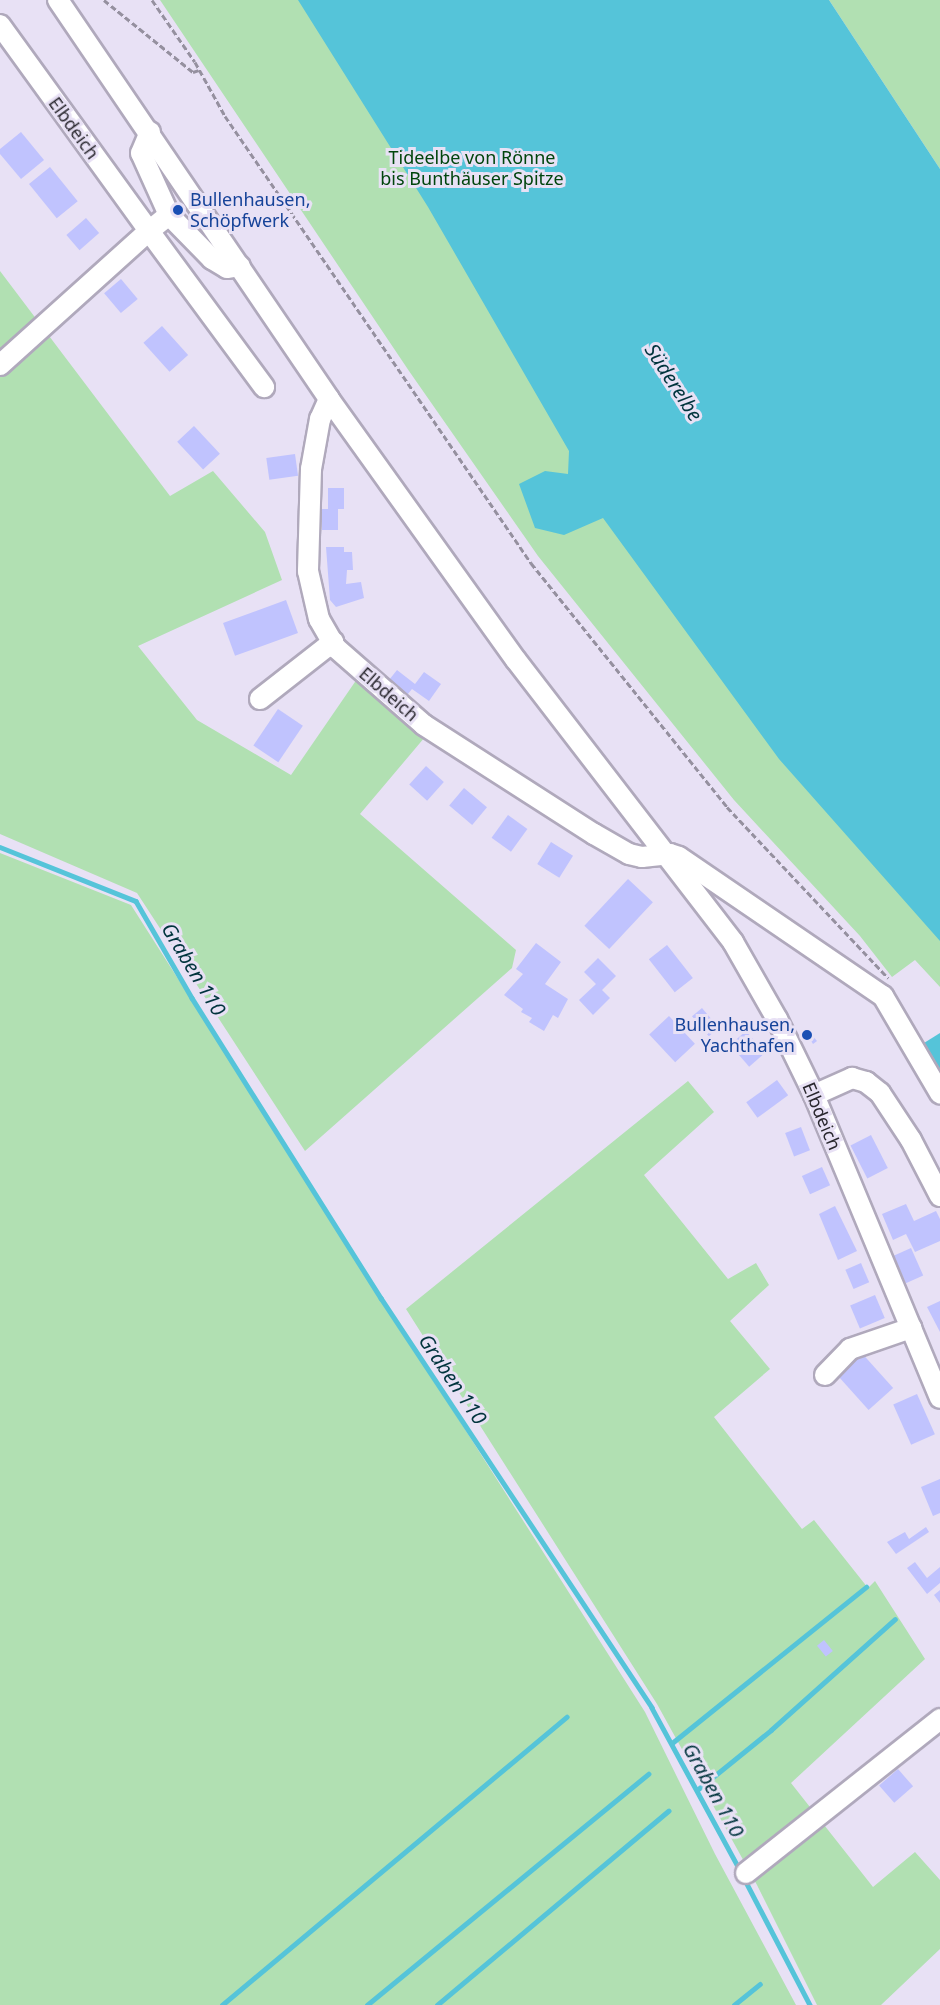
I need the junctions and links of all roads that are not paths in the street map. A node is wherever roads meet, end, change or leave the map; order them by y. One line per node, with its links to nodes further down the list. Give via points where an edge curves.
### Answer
1 (58, 0): 3 (street, Elbdeich)
2 (0, 25): 5 (street, Elbdeich)
3 (150, 132): 4 (street, via 141,153); 6 (street, Elbdeich)
4 (169, 215): 5 (street); 6 (street, via 212,259 227,268)
5 (149, 231): 7 (street); 8 (street, Elbdeich)
6 (240, 266): 9 (street, Elbdeich)
7 (0, 365)
8 (264, 387)
9 (329, 399): 10 (street, Elbdeich, via 320,419 311,469 308,571 319,619); 12 (street, Elbdeich, via 516,660)
10 (333, 642): 11 (street); 12 (street, Elbdeich, via 424,725 594,834 629,854)
11 (260, 699)
12 (667, 854): 13 (street, via 689,863 883,996); 14 (street, Elbdeich, via 734,942)
13 (940, 1093)
14 (814, 1095): 15 (street, via 852,1078 866,1082 880,1093); 16 (street, Elbdeich)
15 (940, 1196)
16 (911, 1328): 17 (street, via 850,1349); 18 (street, Elbdeich)
17 (825, 1375)
18 (940, 1398)
19 (940, 1719): 20 (street)
20 (747, 1873)

